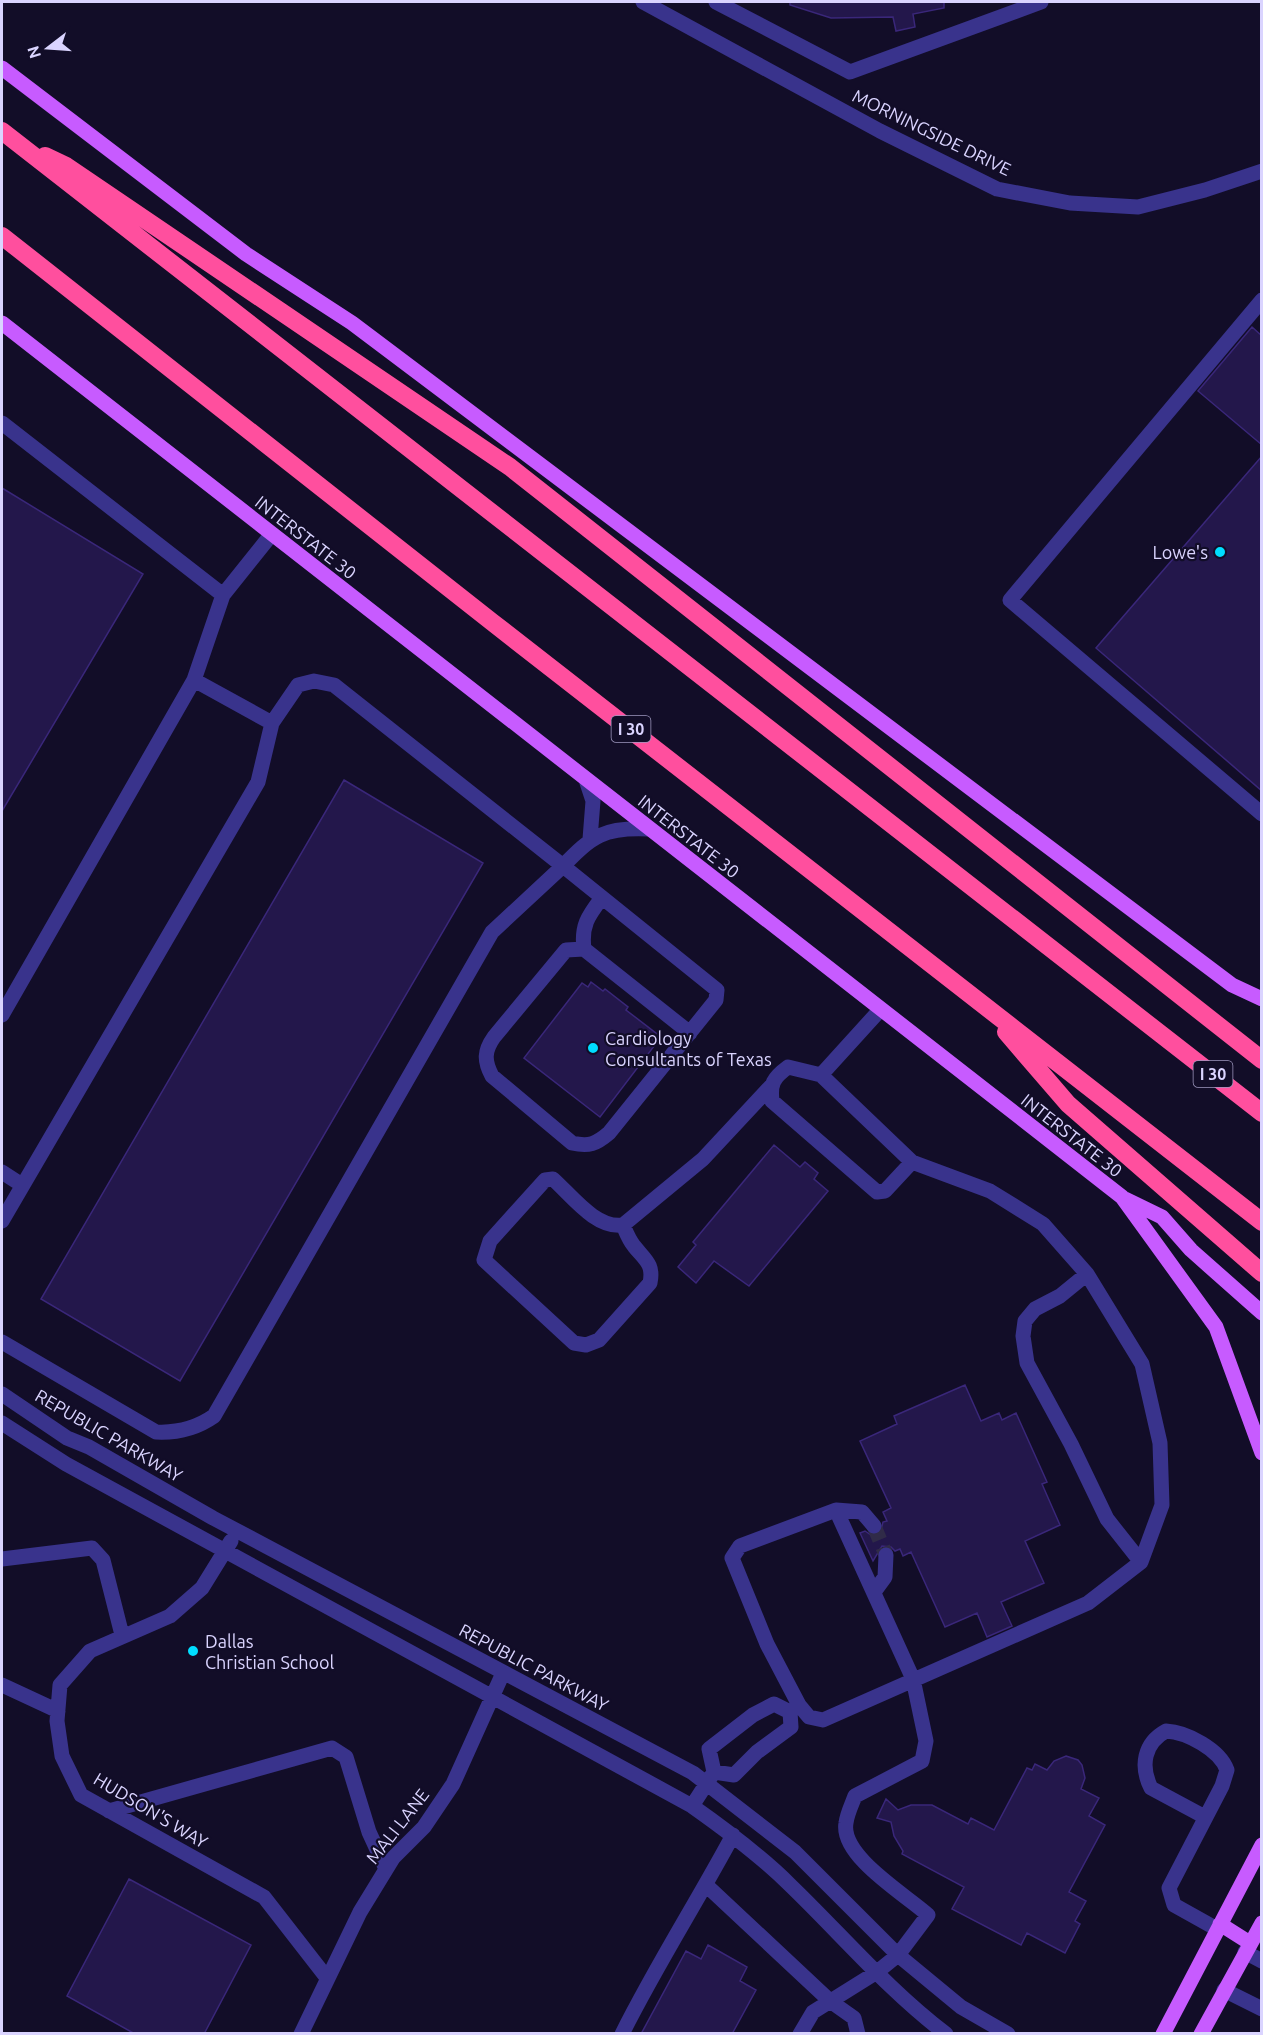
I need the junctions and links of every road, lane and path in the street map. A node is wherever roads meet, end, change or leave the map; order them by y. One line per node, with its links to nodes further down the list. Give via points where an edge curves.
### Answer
1 (643, 2): 7 (street, MORNINGSIDE DRIVE, via 880,131 997,189 1070,203 1138,207)
2 (716, 2): 3 (street, via 850,72)
3 (1041, 2)
4 (2, 68): 23 (main road, via 246,254 351,323)
5 (2, 131): 6 (highway, I 30)
6 (19, 145): 30 (highway, via 66,166 510,467); 33 (highway, I 30)
7 (1262, 171)
8 (2, 236): 25 (highway, I 30)
9 (1262, 300): 17 (street, via 1010,600)
10 (2, 323): 12 (main road, INTERSTATE 30)
11 (2, 423): 13 (street)
12 (271, 535): 13 (street); 16 (main road, INTERSTATE 30)
13 (223, 595): 14 (street)
14 (194, 680): 15 (street); 28 (street)
15 (272, 723): 20 (street, via 298,685 314,681 334,685); 36 (street, via 258,782)
16 (587, 783): 18 (main road, INTERSTATE 30); 19 (street, via 593,801)
17 (1262, 814)
18 (648, 829): 19 (street, via 631,828); 26 (main road, INTERSTATE 30)
19 (590, 839): 20 (street)
20 (563, 866): 21 (street); 44 (street, via 492,932 214,1416 171,1433 156,1432)
21 (601, 899): 22 (street, via 585,919); 29 (street, via 717,990 716,1000)
22 (584, 949): 29 (street); 29 (street, via 566,950 486,1049 486,1064 492,1076 572,1143 598,1143 609,1133)
23 (1232, 985): 24 (main road); 27 (main road)
24 (1262, 999)
25 (980, 1001): 39 (highway, I 30); 41 (highway, via 1068,1104)
26 (880, 1010): 31 (street); 37 (main road, INTERSTATE 30)
27 (1262, 1012)
28 (2, 1015)
29 (690, 1033)
30 (1262, 1060)
31 (821, 1076): 32 (street, via 788,1067 775,1076); 34 (street)
32 (771, 1086): 34 (street, via 772,1101 877,1192 885,1191); 40 (street, via 703,1159)
33 (1262, 1113)
34 (912, 1162): 42 (street, via 990,1191 1043,1224)
35 (2, 1172): 36 (street)
36 (22, 1185): 38 (street)
37 (1122, 1197): 43 (main road, via 1162,1217 1191,1250); 47 (main road, INTERSTATE 30, via 1216,1328)
38 (2, 1221)
39 (1262, 1222)
40 (623, 1225): 40 (street, via 602,1222 553,1179 545,1180 490,1241 484,1260 574,1343 586,1344 599,1340 650,1283 649,1260 633,1245)
41 (1262, 1273)
42 (1086, 1274): 54 (street, via 1142,1364 1160,1443 1162,1505); 54 (street, via 1060,1296 1035,1309 1026,1321 1023,1336 1027,1364 1107,1520)
43 (1262, 1313)
44 (2, 1342)
45 (2, 1394): 50 (street, REPUBLIC PARKWAY, via 67,1438)
46 (2, 1423): 51 (street, via 66,1464)
47 (1262, 1453)
48 (836, 1510): 49 (street, via 862,1512); 55 (street); 61 (street, via 740,1546 732,1558)
49 (874, 1526)
50 (237, 1531): 51 (street, HUDSON'S WAY); 57 (street, REPUBLIC PARKWAY)
51 (226, 1550): 56 (street, HUDSON'S WAY, via 202,1588 170,1616); 60 (street)
52 (886, 1555): 55 (street, via 885,1577)
53 (2, 1559): 56 (street, via 92,1548 103,1560)
54 (1141, 1562): 58 (street, via 1088,1603)
55 (874, 1592): 58 (street)
56 (122, 1635): 62 (street, HUDSON'S WAY, via 90,1651 60,1685)
57 (504, 1673): 60 (street, MALI LANE); 63 (street, REPUBLIC PARKWAY, via 693,1773)
58 (914, 1679): 61 (street, via 823,1720); 74 (street, via 926,1742 922,1761 855,1796 845,1824 850,1842 870,1871 906,1894 928,1915)
59 (2, 1685): 62 (street)
60 (492, 1697): 64 (street); 69 (street, MALI LANE, via 453,1784 424,1827)
61 (795, 1708): 63 (street, via 791,1727 734,1775); 63 (street, via 774,1704 709,1749)
62 (58, 1711): 65 (street, HUDSON'S WAY, via 62,1756 81,1795)
63 (710, 1778): 64 (street); 74 (street, REPUBLIC PARKWAY, via 795,1852)
64 (692, 1806): 67 (street)
65 (110, 1810): 69 (street, via 332,1748 346,1757 369,1832); 77 (street, HUDSON'S WAY, via 264,1897)
66 (1205, 1817): 66 (street, via 1222,1786 1227,1770 1224,1762 1219,1754 1166,1731 1146,1754 1143,1769 1147,1780 1151,1788); 72 (street, via 1169,1888 1174,1905)
67 (733, 1835): 70 (street); 76 (street, via 787,1882)
68 (1262, 1845): 72 (main road)
69 (386, 1869): 77 (street, MALI LANE)
70 (706, 1885): 79 (street); 82 (street)
71 (1262, 1923): 73 (main road)
72 (1219, 1926): 73 (main road); 87 (main road)
73 (1248, 1947): 75 (street); 78 (main road)
74 (898, 1955): 76 (street); 86 (street, REPUBLIC PARKWAY, via 961,2007)
75 (1262, 1961)
76 (877, 1972): 79 (street); 85 (street)
77 (327, 1978): 81 (street, MALI LANE)
78 (1224, 1990): 80 (street); 88 (main road)
79 (830, 2001): 83 (street, via 813,2012); 84 (street, via 854,2018)
80 (1262, 2009)
81 (301, 2034)
82 (622, 2034)
83 (800, 2034)
84 (858, 2034)
85 (946, 2034)
86 (1008, 2034)
87 (1162, 2034)
88 (1201, 2034)

